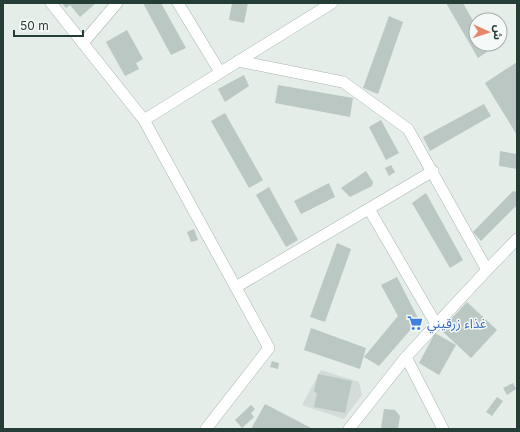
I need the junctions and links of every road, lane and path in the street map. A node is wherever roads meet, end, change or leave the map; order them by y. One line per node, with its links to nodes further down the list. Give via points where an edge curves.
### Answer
1 (51, 3): 5 (street)
2 (117, 3): 5 (street)
3 (178, 3): 7 (street)
4 (332, 3): 6 (street)
5 (83, 43): 8 (street)
6 (238, 61): 7 (street); 9 (street, via 344,82 408,129)
7 (220, 72): 8 (street)
8 (144, 120): 13 (street)
9 (433, 171): 10 (street); 12 (street)
10 (369, 208): 13 (street); 14 (street)
11 (517, 239): 12 (street)
12 (486, 270): 14 (street)
13 (236, 287): 16 (street, via 269,348)
14 (436, 324): 15 (street)
15 (406, 357): 17 (street); 18 (street)
16 (206, 429)
17 (349, 429)
18 (443, 429)

